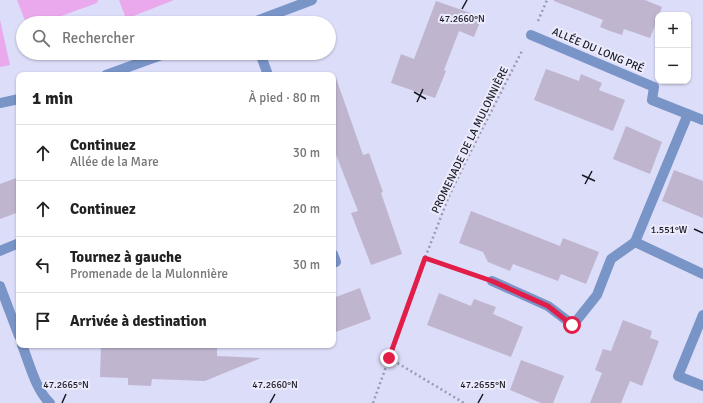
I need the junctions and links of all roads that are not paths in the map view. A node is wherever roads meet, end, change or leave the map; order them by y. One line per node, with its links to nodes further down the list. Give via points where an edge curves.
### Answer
1 (312, 0): 2 (street)
2 (270, 16)
3 (531, 35): 10 (street, ALLÉE DU LONG PRÉ, via 654,87 652,100)
4 (148, 60): 6 (street)
5 (263, 60): 7 (street)
6 (114, 72)
7 (267, 72)
8 (16, 100): 9 (street)
9 (0, 103)
10 (688, 114): 11 (street, ALLÉE DU LONG PRÉ); 12 (street)
11 (703, 120)
12 (635, 242): 15 (street); 16 (street, via 611,259 597,295 572,325 548,306)
13 (16, 244): 14 (street)
14 (0, 251)
15 (703, 274)
16 (492, 281)
17 (0, 286): 19 (street)
18 (703, 315): 21 (street, via 678,376)
19 (16, 328)
20 (23, 348): 22 (street, via 40,390)
21 (703, 386)
22 (50, 403)

